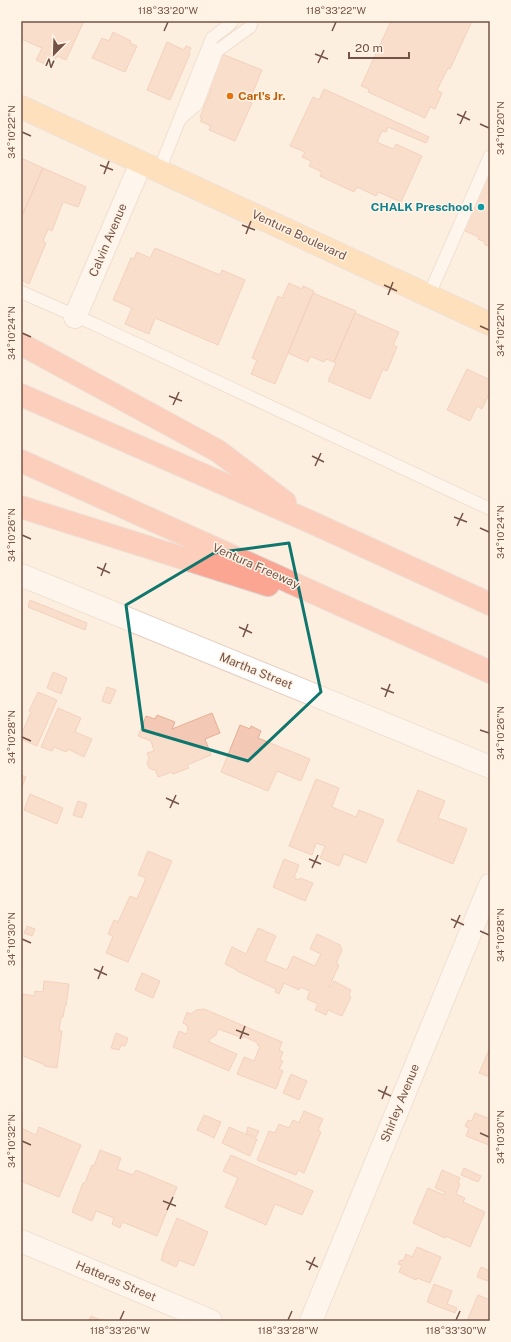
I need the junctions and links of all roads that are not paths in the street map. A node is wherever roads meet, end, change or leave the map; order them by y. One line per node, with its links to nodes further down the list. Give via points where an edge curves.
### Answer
1 (232, 21): 4 (lane, via 212,38)
2 (252, 21): 4 (lane, via 250,27 217,52 197,104)
3 (21, 107): 6 (main road, Ventura Boulevard)
4 (179, 120): 6 (lane)
5 (490, 156): 8 (lane)
6 (150, 167): 8 (main road, Ventura Boulevard); 9 (street, Calvin Avenue)
7 (21, 292): 9 (lane)
8 (429, 295): 10 (main road, Ventura Boulevard)
9 (75, 317): 15 (lane)
10 (490, 324)
11 (21, 344): 16 (highway, via 218,451)
12 (21, 395): 16 (highway)
13 (21, 461): 19 (highway, Ventura Freeway)
14 (21, 507): 19 (highway)
15 (490, 509)
16 (313, 523): 18 (highway)
17 (21, 575): 21 (street, Martha Street)
18 (490, 604)
19 (363, 614): 20 (highway, Ventura Freeway)
20 (490, 672)
21 (490, 767)
22 (490, 885): 25 (street, Shirley Avenue)
23 (21, 1241): 24 (street, Hatteras Street)
24 (211, 1321)
25 (312, 1321)

